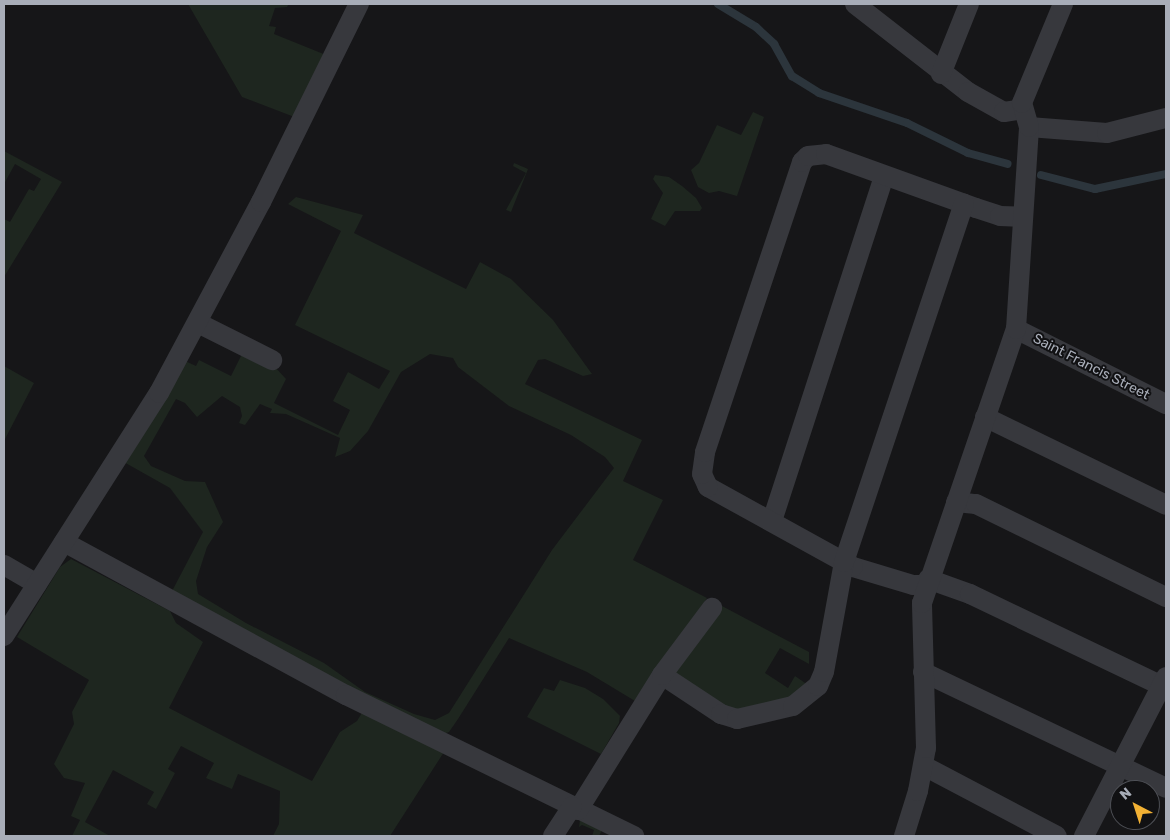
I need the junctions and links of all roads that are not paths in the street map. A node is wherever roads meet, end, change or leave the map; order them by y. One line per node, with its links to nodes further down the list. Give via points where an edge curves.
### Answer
1 (359, 4): 12 (street)
2 (855, 4): 5 (street)
3 (969, 4): 6 (street)
4 (1063, 4): 7 (street)
5 (874, 11): 6 (street)
6 (941, 74): 7 (street, via 991,106)
7 (1025, 118): 8 (street, via 1107,133); 11 (street)
8 (1166, 118)
9 (884, 177): 10 (street); 19 (street); 19 (street, via 826,154 808,156 802,162 720,406 703,462 704,482)
10 (964, 204): 11 (street, via 1000,216); 21 (street)
11 (1023, 217): 13 (street)
12 (198, 323): 14 (street); 20 (street, via 159,393)
13 (1016, 329): 15 (street, Saint Francis Street); 16 (street)
14 (272, 360)
15 (1166, 404)
16 (985, 417): 17 (street); 18 (street)
17 (956, 502): 23 (street); 25 (street, via 976,504)
18 (1166, 504)
19 (772, 521): 21 (street)
20 (64, 542): 24 (street); 34 (street, via 346,695)
21 (844, 562): 23 (street, via 913,585); 29 (street, via 824,672 818,686 794,706 737,719 721,714)
22 (4, 565): 24 (street)
23 (927, 582): 28 (street, via 920,626); 30 (street, via 970,594)
24 (37, 584): 27 (street)
25 (1166, 597)
26 (712, 608): 29 (street)
27 (4, 636)
28 (923, 672): 31 (street); 32 (street)
29 (662, 675): 34 (street)
30 (1164, 681): 32 (street)
31 (924, 766): 37 (street); 38 (street)
32 (1122, 766): 33 (street); 39 (street)
33 (1166, 788)
34 (575, 809): 35 (street); 36 (street)
35 (553, 836)
36 (634, 836)
37 (904, 836)
38 (1057, 836)
39 (1084, 836)

